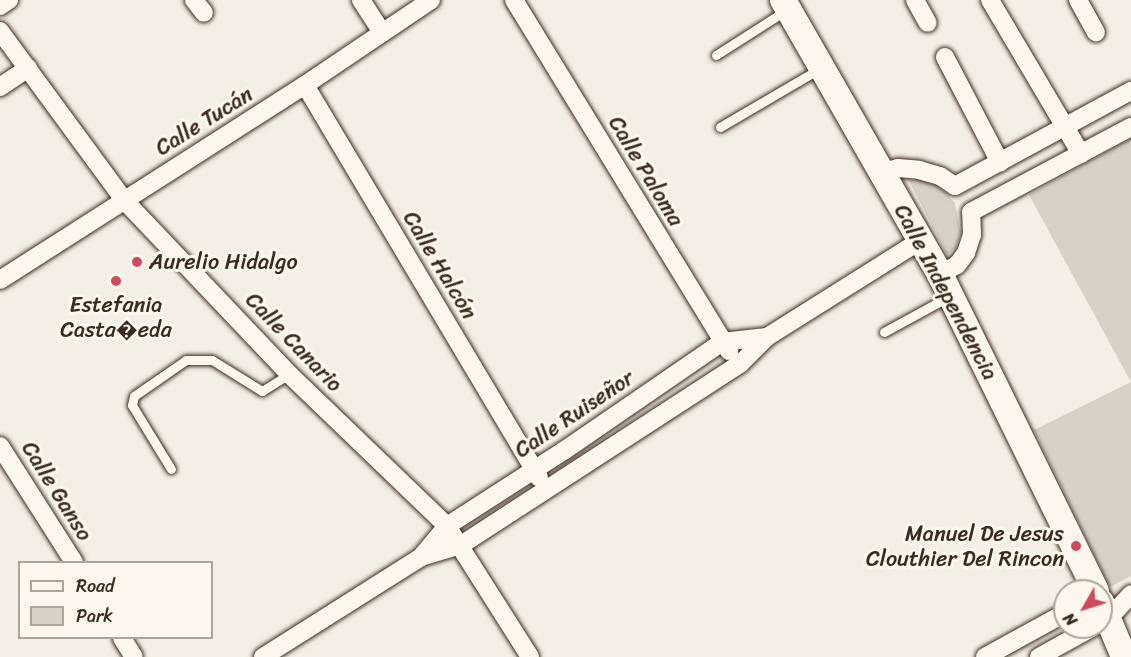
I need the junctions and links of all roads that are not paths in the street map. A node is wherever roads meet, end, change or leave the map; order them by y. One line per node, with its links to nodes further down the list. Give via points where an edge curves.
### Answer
1 (9, 0): 9 (street)
2 (361, 0): 12 (street)
3 (431, 0): 12 (street, Calle Tucán)
4 (514, 0): 35 (street, Calle Paloma)
5 (915, 0): 10 (street)
6 (990, 0): 22 (street)
7 (1078, 0): 13 (street)
8 (786, 4): 14 (lane); 17 (street, Calle Independencia)
9 (0, 6)
10 (928, 23)
11 (0, 31): 16 (street, Calle Canario)
12 (382, 32): 18 (street, Calle Tucán)
13 (1096, 32)
14 (716, 55)
15 (945, 57): 25 (street)
16 (28, 68): 19 (street); 28 (street, Calle Canario)
17 (822, 68): 21 (lane); 26 (street, Calle Independencia)
18 (306, 85): 28 (street, Calle Tucán); 40 (street, Calle Halcón)
19 (0, 87)
20 (1131, 91): 22 (street)
21 (720, 127)
22 (1064, 127): 24 (street); 25 (street)
23 (1131, 127): 24 (street)
24 (1081, 154): 29 (street)
25 (1000, 162): 27 (street)
26 (881, 172): 27 (street, via 898,168 919,170 940,176); 30 (street, Calle Independencia)
27 (955, 186): 29 (street)
28 (124, 200): 31 (street, Calle Tucán); 37 (street, Calle Canario)
29 (971, 212): 32 (street, via 972,235 966,253)
30 (921, 240): 32 (street, Calle Independencia); 34 (street, Calle Ruiseñor)
31 (0, 280)
32 (946, 285): 33 (lane); 46 (street, Calle Independencia)
33 (884, 332)
34 (767, 337): 35 (street, Calle Ruiseñor); 36 (street, Calle Ruiseñor)
35 (722, 342): 36 (street, Calle Paloma); 40 (street, Calle Ruiseñor)
36 (740, 364): 41 (street, Calle Ruiseñor)
37 (289, 374): 39 (lane, via 262,391 212,360 186,360 134,396 132,405); 42 (street, Calle Canario)
38 (0, 446): 45 (street, Calle Ganso)
39 (171, 469)
40 (534, 470): 41 (street, Calle Halcón); 42 (street, Calle Ruiseñor)
41 (546, 489): 43 (street, Calle Ruiseñor)
42 (447, 526): 43 (street, Calle Canario); 44 (street, Calle Ruiseñor)
43 (461, 545): 44 (street, Calle Ruiseñor); 55 (street, Calle Canario)
44 (421, 557): 54 (street, Calle Ruiseñor)
45 (73, 561)
46 (1090, 579)
47 (1131, 593): 48 (street)
48 (1113, 605)
49 (1053, 620): 56 (street)
50 (1113, 636): 58 (street)
51 (123, 639): 53 (street)
52 (1064, 639): 57 (street)
53 (134, 657)
54 (263, 657)
55 (530, 657)
56 (985, 657)
57 (1039, 657)
58 (1124, 657)

